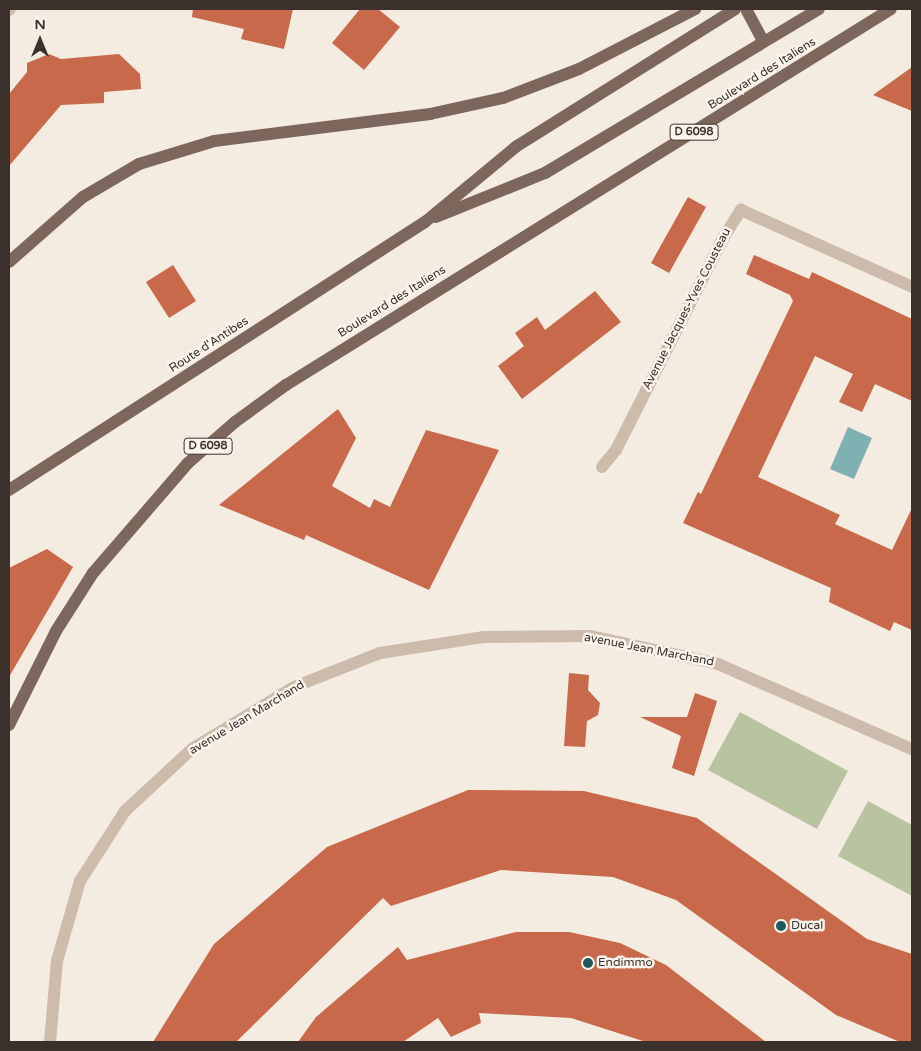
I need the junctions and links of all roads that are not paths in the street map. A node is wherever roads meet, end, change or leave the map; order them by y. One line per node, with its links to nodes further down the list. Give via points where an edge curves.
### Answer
1 (694, 9): 8 (main road, via 579,68 503,98 430,114 214,141 140,164 83,197)
2 (735, 9): 7 (main road, via 517,146)
3 (746, 9): 6 (main road)
4 (819, 9): 6 (main road)
5 (891, 9): 12 (main road, Boulevard des Italiens / D 6098, via 286,385 235,422 188,463 93,572 56,631)
6 (763, 41): 7 (main road, via 545,173)
7 (425, 222): 11 (main road, Route d'Antibes)
8 (9, 262)
9 (912, 287): 10 (street, Avenue Jacques-Yves Cousteau, via 742,210 722,240 616,450)
10 (602, 467)
11 (9, 490)
12 (9, 725)
13 (912, 749): 14 (street, avenue Jean Marchand, via 718,664 591,636 483,637 380,653 294,687 200,744 125,811 80,881 57,961)
14 (50, 1042)

